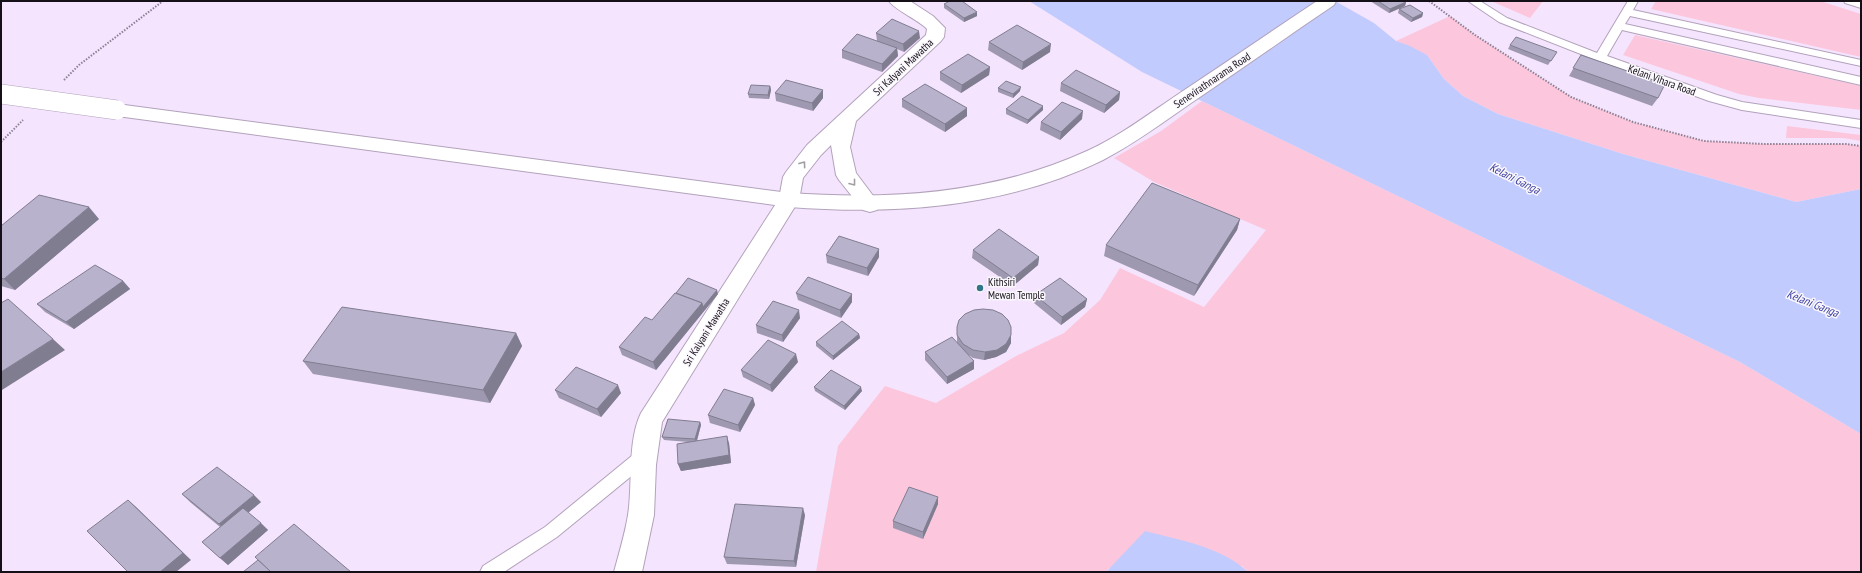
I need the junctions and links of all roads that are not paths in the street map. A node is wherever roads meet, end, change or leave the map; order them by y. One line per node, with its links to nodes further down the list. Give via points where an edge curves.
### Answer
1 (897, 1): 13 (street, Sri Kalyani Mawatha, via 930,22 936,28 935,36)
2 (1328, 1): 16 (street, Senevirathnarama Road, via 1136,132 1095,156 1023,182 991,190 926,201)
3 (1473, 1): 9 (lane, Kelani Vihara Road, via 1503,20)
4 (1633, 1): 7 (lane)
5 (1848, 1): 6 (lane)
6 (1861, 5)
7 (1627, 12): 8 (lane); 10 (lane)
8 (1619, 26): 9 (lane); 11 (lane)
9 (1600, 58): 14 (lane, Kelani Vihara Road, via 1742,106)
10 (1861, 63)
11 (1861, 81)
12 (1, 94): 15 (street, Senevirathnarama Road, bridge)
13 (846, 120): 15 (street, Sri Kalyani Mawatha, one-way to 13, via 793,178 814,150); 16 (street, one-way to 16, via 840,147 846,175)
14 (1861, 124)
15 (789, 200): 16 (street, Senevirathnarama Road); 17 (street, Sri Kalyani Mawatha, via 650,420)
16 (870, 205)
17 (645, 454): 18 (lane, via 551,532); 19 (street, Sri Kalyani Mawatha, via 641,515)
18 (489, 572)
19 (628, 572)

